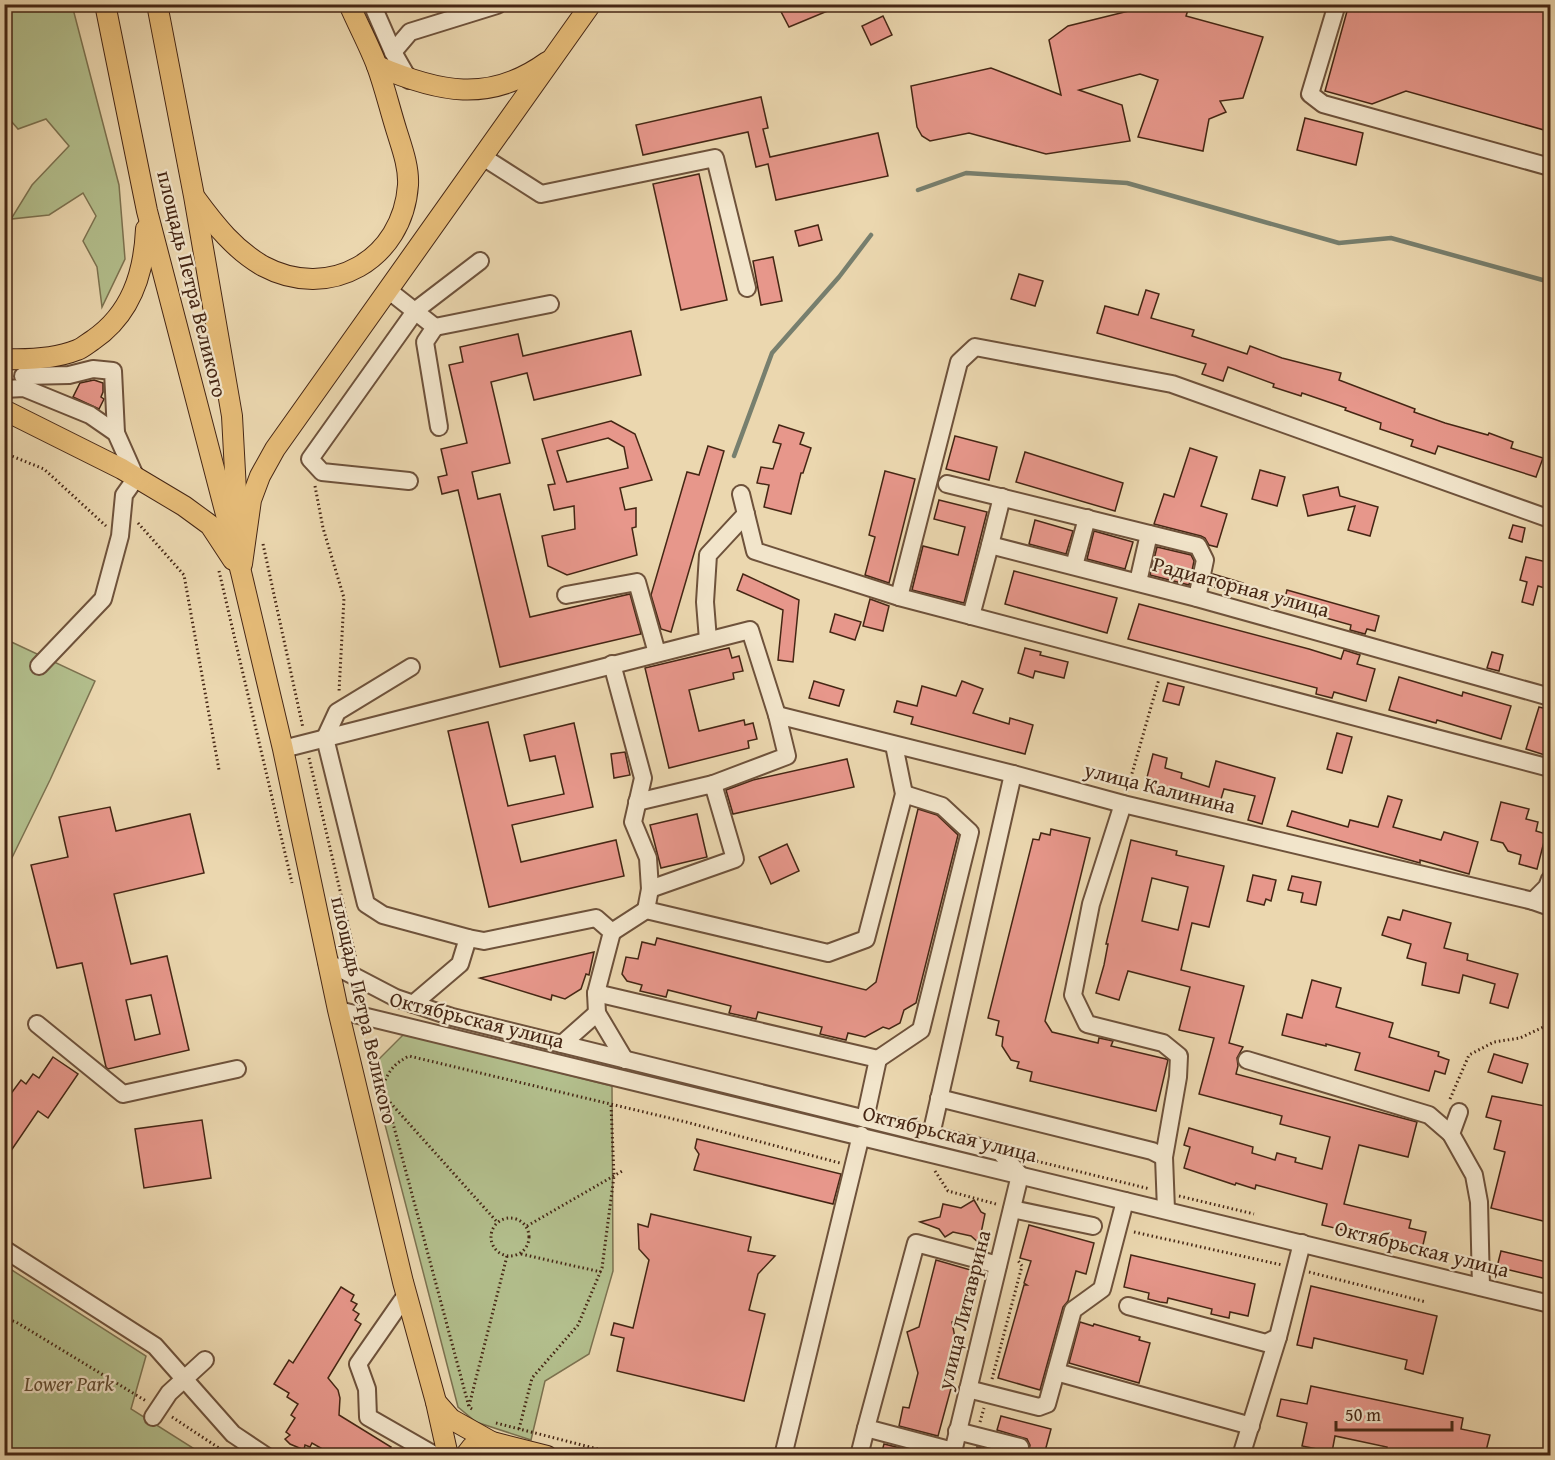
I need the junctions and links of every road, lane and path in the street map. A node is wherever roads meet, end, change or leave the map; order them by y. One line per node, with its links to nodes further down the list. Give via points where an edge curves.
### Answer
1 (105, 4): 15 (main road, площадь Петра Великого)
2 (157, 4): 14 (main road, площадь Петра Великого)
3 (349, 4): 10 (main road)
4 (372, 4): 8 (street)
5 (591, 4): 9 (main road)
6 (1337, 4): 13 (street, via 1310,94 1323,104)
7 (497, 5): 8 (street, via 410,32)
8 (393, 52): 11 (street)
9 (555, 56): 11 (main road, via 529,74 479,89 450,90); 12 (main road)
10 (377, 66): 11 (main road); 14 (main road, via 409,181 399,223 372,260 348,273 322,278 290,276 264,266 238,249)
11 (409, 80)
12 (483, 157): 17 (street, via 541,194 715,158); 18 (main road)
13 (1551, 167)
14 (194, 196): 43 (main road, площадь Петра Великого, via 232,416)
15 (147, 211): 22 (main road, via 145,251 137,283 123,312 79,350 33,360); 43 (main road, площадь Петра Великого)
16 (480, 261): 20 (street)
17 (747, 288)
18 (388, 290): 20 (street); 43 (main road, via 260,476 251,500)
19 (550, 304): 21 (street)
20 (416, 310): 21 (street); 28 (street)
21 (435, 327): 25 (street, via 425,342)
22 (19, 371): 23 (street); 26 (street); 26 (street, via 69,375 93,369 113,371)
23 (4, 389)
24 (4, 410): 29 (main road)
25 (439, 427)
26 (116, 433): 29 (street)
27 (4, 453): 39 (path, via 44,469)
28 (310, 459): 30 (street, via 322,472); 56 (path, via 323,528 344,598)
29 (136, 478): 34 (street, via 124,495); 43 (main road, via 210,525)
30 (409, 481)
31 (947, 484): 33 (street)
32 (741, 494): 35 (street)
33 (1002, 497): 36 (street); 41 (street)
34 (122, 506): 39 (street); 63 (path, via 184,575)
35 (746, 514): 46 (street, via 755,551); 49 (street, via 708,555)
36 (1087, 518): 38 (street); 42 (street)
37 (1551, 519): 46 (street, via 1172,384 975,347 959,362)
38 (1149, 534): 44 (street); 47 (street, via 1198,546 1205,560)
39 (120, 537): 52 (street, via 103,599)
40 (262, 539): 59 (path)
41 (990, 545): 42 (street, Радиаторная улица); 48 (street)
42 (1074, 566): 44 (street, Радиаторная улица)
43 (241, 572): 61 (main road, площадь Петра Великого)
44 (1138, 582): 47 (street, Радиаторная улица)
45 (566, 595): 50 (street, via 638,582)
46 (899, 597): 48 (street)
47 (1197, 598): 55 (street, Радиаторная улица)
48 (971, 616): 53 (street)
49 (708, 640): 50 (street); 57 (street, via 750,630)
50 (657, 653): 51 (street)
51 (612, 664): 58 (street); 67 (street, via 643,778)
52 (39, 666)
53 (1163, 666): 62 (street); 68 (path)
54 (411, 667): 56 (street)
55 (1551, 697)
56 (338, 712): 58 (street)
57 (777, 715): 60 (street, улица Калинина); 65 (street, via 787,756)
58 (325, 738): 59 (street); 75 (street, via 366,904 383,915)
59 (306, 743): 61 (street); 77 (path)
60 (894, 745): 64 (street, улица Калинина); 66 (street)
61 (283, 749): 76 (main road, площадь Петра Великого)
62 (1551, 768)
63 (219, 770)
64 (1013, 774): 68 (street, улица Калинина); 92 (street)
65 (713, 784): 67 (street); 70 (street, via 735,859)
66 (904, 794): 73 (street, via 866,939 828,953); 87 (street, via 942,806 970,832 921,1030)
67 (637, 802): 70 (street, via 633,822 648,858)
68 (1123, 804): 71 (street, улица Калинина); 100 (street, via 1092,904 1073,995 1087,1024 1162,1043 1179,1056)
69 (1551, 879): 71 (street)
70 (650, 888): 73 (street)
71 (1533, 901): 72 (street, улица Калинина)
72 (1551, 907)
73 (646, 910): 74 (street)
74 (612, 932): 75 (street, via 596,918 484,941); 78 (street)
75 (468, 938): 79 (street, via 460,964)
76 (327, 962): 77 (street); 80 (main road, площадь Петра Великого)
77 (362, 981): 79 (street)
78 (596, 993): 81 (street); 87 (street)
79 (413, 1004): 82 (street)
80 (338, 1010): 85 (street, Октябрьская улица); 125 (main road, площадь Петра Великого)
81 (597, 1013): 86 (street); 88 (street)
82 (452, 1017): 85 (street); 86 (street)
83 (37, 1024): 90 (street, via 123,1094)
84 (1551, 1024): 94 (path, via 1520,1038 1494,1042 1469,1055 1450,1095)
85 (450, 1037): 97 (street, Октябрьская улица)
86 (562, 1044): 88 (street)
87 (878, 1059): 95 (street)
88 (625, 1060): 95 (street)
89 (1247, 1060): 96 (street, via 1429,1115)
90 (237, 1069)
91 (386, 1097): 93 (path, via 383,1086 387,1075 398,1061 409,1056); 112 (path); 137 (path)
92 (939, 1098): 98 (street); 100 (street)
93 (611, 1105): 102 (path); 105 (path)
94 (1454, 1109): 96 (street)
95 (865, 1119): 98 (street)
96 (1451, 1134): 124 (street, via 1474,1175 1479,1202)
97 (861, 1135): 102 (street); 104 (street, Октябрьская улица)
98 (930, 1135): 99 (street)
99 (1000, 1152): 104 (street); 106 (path)
100 (1164, 1157): 106 (street)
101 (931, 1164): 108 (path, via 948,1191)
102 (853, 1166): 155 (street)
103 (624, 1170): 105 (path)
104 (1020, 1175): 107 (street, Октябрьская улица); 109 (street, улица Литаврина)
105 (614, 1176): 113 (path); 123 (path)
106 (1166, 1192): 110 (street); 111 (path)
107 (1125, 1201): 110 (street, Октябрьская улица); 115 (street)
108 (996, 1204)
109 (1012, 1209): 114 (street); 121 (street, улица Литаврина)
110 (1166, 1210): 116 (street, Октябрьская улица)
111 (1256, 1215)
112 (498, 1223): 113 (path, via 513,1217); 120 (path, via 490,1238 495,1251)
113 (527, 1226): 119 (path, via 530,1240)
114 (1093, 1226)
115 (1118, 1228): 122 (path); 132 (street, via 1102,1289 1073,1310)
116 (1302, 1243): 122 (street); 124 (street, Октябрьская улица)
117 (4, 1249): 133 (street, via 155,1346)
118 (1020, 1249): 135 (path, via 1016,1260 1022,1266)
119 (521, 1254): 120 (path); 123 (path)
120 (507, 1256): 137 (path)
121 (998, 1265): 134 (street, улица Литаврина); 142 (street, via 916,1243)
122 (1296, 1268): 126 (path); 130 (street)
123 (601, 1272): 143 (path, via 578,1325 532,1378)
124 (1481, 1287): 127 (street, Октябрьская улица)
125 (406, 1295): 136 (main road, площадь Петра Великого); 150 (street, via 357,1364 367,1389 368,1417)
126 (1426, 1302)
127 (1551, 1304)
128 (1128, 1306): 130 (street, via 1266,1343)
129 (4, 1318): 138 (path)
130 (1278, 1337): 141 (street)
131 (205, 1360): 133 (street)
132 (1056, 1372): 135 (street, via 1047,1404 1040,1407); 141 (street)
133 (185, 1380): 138 (street, via 169,1393); 149 (street, via 233,1434)
134 (968, 1389): 135 (street); 144 (street, улица Литаврина)
135 (988, 1394): 145 (path)
136 (436, 1402): 146 (main road, via 451,1419); 151 (main road, площадь Петра Великого)
137 (469, 1407): 139 (path)
138 (157, 1411): 148 (path)
139 (477, 1412)
140 (493, 1422): 143 (path)
141 (1251, 1425): 158 (street)
142 (866, 1428): 147 (street); 156 (street)
143 (519, 1429): 154 (path)
144 (957, 1431): 145 (street); 147 (street, улица Литаврина)
145 (976, 1436): 157 (street, via 1020,1447)
146 (492, 1442): 152 (main road, via 472,1447); 153 (main road)
147 (952, 1453)
148 (231, 1455)
149 (266, 1455)
150 (436, 1455)
151 (448, 1455)
152 (465, 1455)
153 (547, 1455)
154 (625, 1455)
155 (783, 1455)
156 (859, 1455)
157 (1017, 1455)
158 (1241, 1455)

